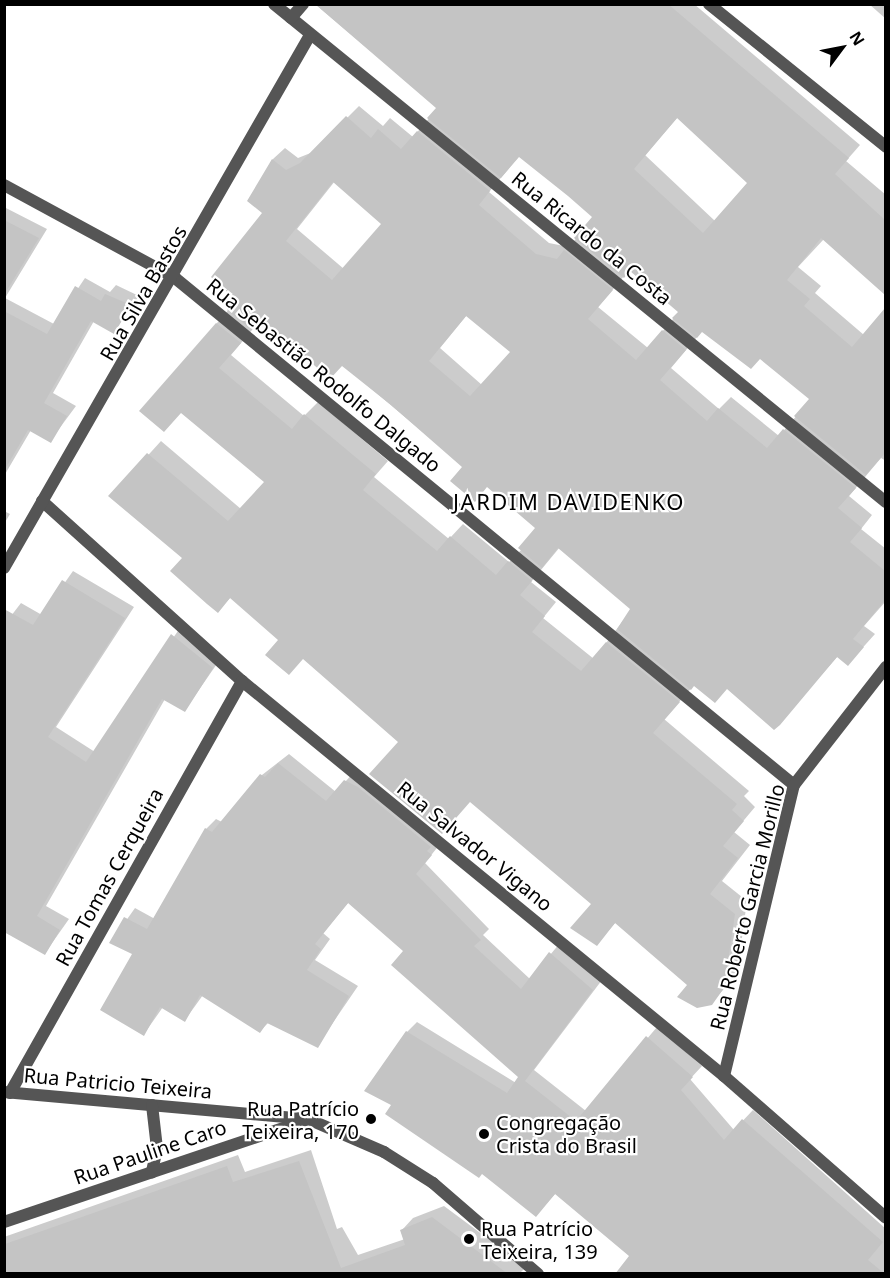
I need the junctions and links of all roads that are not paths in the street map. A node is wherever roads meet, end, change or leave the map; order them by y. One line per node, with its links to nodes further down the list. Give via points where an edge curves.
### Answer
1 (274, 4): 4 (street, Rua Ricardo da Costa)
2 (303, 4): 4 (street)
3 (709, 4): 6 (street)
4 (291, 18): 5 (street, Rua Ricardo da Costa)
5 (310, 35): 8 (street, Rua Silva Bastos); 10 (street, Rua Ricardo da Costa)
6 (885, 147)
7 (4, 185): 8 (street, Rua Sebastião Rodolfo Dalgado)
8 (175, 278): 9 (street, Rua Silva Bastos); 14 (street, Rua Sebastião Rodolfo Dalgado)
9 (42, 501): 11 (street, Rua Silva Bastos); 13 (street, Rua Salvador Vigano)
10 (885, 502)
11 (4, 568)
12 (885, 668): 14 (street, Rua Roberto Garcia Morillo)
13 (242, 681): 15 (street, Rua Salvador Vigano); 16 (street, Rua Tomas Cerqueira)
14 (794, 785): 15 (street, Rua Roberto Garcia Morillo)
15 (724, 1076): 20 (street, Rua Salvador Vigano)
16 (7, 1092): 17 (street, Rua Patricio Teixeira)
17 (152, 1105): 18 (street, Rua Patricio Teixeira); 19 (street, via 158,1148)
18 (308, 1119): 19 (street, Rua Pauline Caro); 22 (street, Rua Patricio Teixeira, via 384,1152 434,1182)
19 (152, 1172): 21 (street, Rua Pauline Caro)
20 (885, 1218)
21 (4, 1222)
22 (538, 1274)

